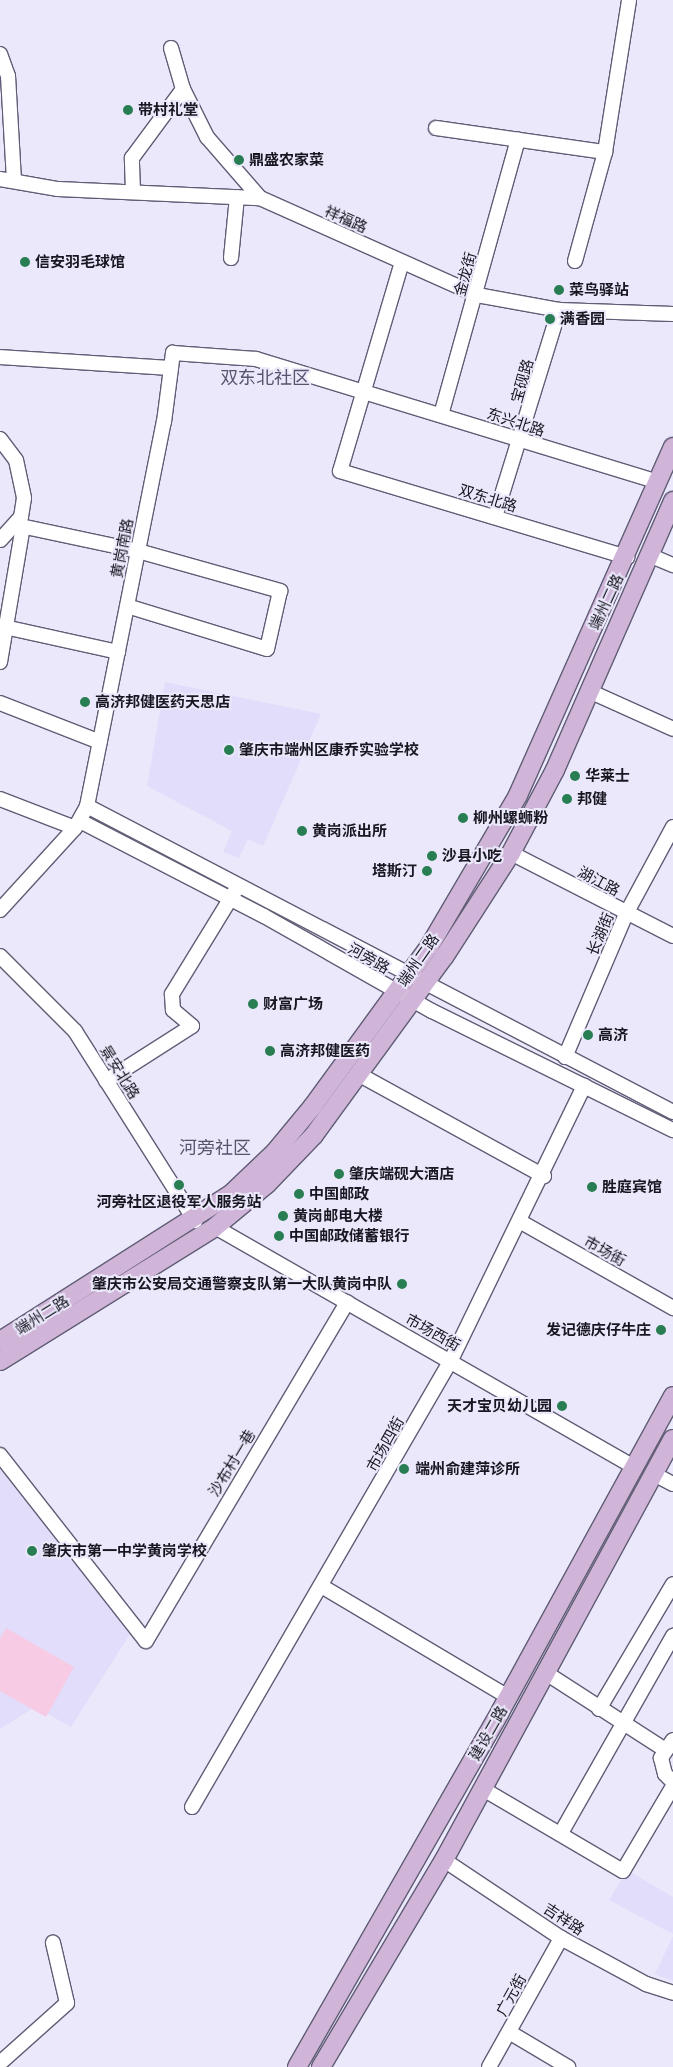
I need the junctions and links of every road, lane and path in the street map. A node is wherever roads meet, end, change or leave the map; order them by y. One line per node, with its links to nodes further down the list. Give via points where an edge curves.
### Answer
1 (629, 0): 7 (street)
2 (171, 48): 4 (street)
3 (0, 54): 8 (street, via 8,76)
4 (183, 89): 9 (street, via 132,158); 11 (street, via 206,137)
5 (436, 128): 6 (street)
6 (518, 140): 7 (street); 15 (street, 金龙街)
7 (606, 152): 13 (street)
8 (7, 180): 9 (street, 祥福路, via 58,189)
9 (133, 192): 10 (street, 祥福路)
10 (237, 197): 11 (street, 祥福路); 12 (street)
11 (260, 198): 14 (street, 祥福路)
12 (231, 258)
13 (575, 261)
14 (402, 262): 15 (street, 祥福路); 20 (street)
15 (477, 295): 16 (street, 祥福路); 21 (street, 金龙街)
16 (559, 310): 17 (street, 祥福路); 23 (street, 宝砚路)
17 (673, 314)
18 (0, 356): 19 (street)
19 (171, 368): 20 (street, 黄岗南路, via 173,353 256,359); 30 (street, 黄岗南路)
20 (364, 392): 21 (street, 东兴北路); 27 (street, 双东北路, via 340,471)
21 (441, 415): 23 (street, 东兴北路)
22 (0, 439): 28 (street, via 16,460 23,479)
23 (521, 441): 25 (street, 东兴北路); 27 (street, 宝砚路)
24 (673, 447): 25 (main road, 端州二路)
25 (658, 482): 32 (main road, 端州二路)
26 (673, 501): 31 (main road, 端州二路)
27 (495, 517): 32 (street, 双东北路)
28 (20, 526): 29 (street); 30 (street); 35 (street)
29 (0, 540)
30 (138, 551): 34 (street, 黄岗南路); 34 (street, via 280,591 267,649)
31 (649, 555): 33 (street); 38 (main road, 端州二路)
32 (627, 557): 52 (main road, 端州二路, via 518,795)
33 (673, 565)
34 (127, 606): 36 (street, 黄岗南路)
35 (4, 627): 36 (street); 37 (street)
36 (118, 652): 41 (street, 黄岗南路)
37 (0, 662)
38 (590, 691): 40 (street); 46 (main road, 端州二路, via 555,770)
39 (0, 703): 41 (street)
40 (673, 729)
41 (100, 742): 43 (street, 黄岗南路)
42 (0, 799): 44 (street, 河旁路)
43 (87, 806): 44 (street, 黄岗南路); 47 (street, 河旁路)
44 (78, 825): 48 (street, 河旁路); 49 (street, 黄岗南路)
45 (673, 827): 50 (street, 长湖街)
46 (511, 853): 50 (street, 湖江路); 54 (main road, 端州二路)
47 (240, 884): 48 (street); 55 (street, 河旁路)
48 (231, 898): 57 (street, 河旁路); 63 (street, via 172,994 173,1010 192,1026)
49 (0, 910)
50 (626, 914): 51 (street, 湖江路); 61 (street, 长湖街)
51 (673, 936)
52 (428, 947): 54 (main road); 55 (main road, 端州二路)
53 (0, 956): 63 (street, 景安北路, via 75,1031)
54 (444, 957): 56 (main road, 端州二路)
55 (408, 975): 56 (street, 河旁路); 57 (main road, 端州二路)
56 (425, 984): 58 (main road, 端州二路); 61 (street, 河旁路)
57 (396, 992): 58 (street, 河旁路); 59 (main road, 端州二路)
58 (413, 1001): 60 (main road, 端州二路); 64 (street, 河旁路)
59 (362, 1037): 60 (main road); 68 (main road, 端州二路, via 275,1152)
60 (378, 1049): 62 (main road, 端州二路)
61 (565, 1056): 65 (street, 河旁路)
62 (360, 1075): 67 (street); 70 (main road, 端州二路, via 287,1163)
63 (106, 1081): 68 (street, 景安北路)
64 (584, 1086): 66 (street, 河旁路); 67 (street, 市场四街)
65 (673, 1112)
66 (673, 1130)
67 (544, 1176): 69 (street, 市场四街)
68 (195, 1220): 73 (main road, 端州二路)
69 (521, 1222): 72 (street, 市场街); 74 (street, 市场四街)
70 (215, 1227): 71 (street, 市场西街); 75 (main road, 端州二路)
71 (347, 1302): 74 (street, 市场西街); 78 (street, 沙布村一巷, via 146,1641)
72 (673, 1308)
73 (0, 1341)
74 (452, 1360): 79 (street, 市场西街); 83 (street, 市场四街)
75 (0, 1361)
76 (673, 1396): 79 (main road, 建设二路)
77 (673, 1439): 80 (main road, 建设二路)
78 (0, 1455)
79 (634, 1467): 86 (main road, 建设二路)
80 (654, 1474): 81 (street); 85 (main road, 建设二路)
81 (673, 1484)
82 (673, 1584): 87 (street)
83 (323, 1587): 86 (street); 93 (street, 市场四街)
84 (673, 1636): 88 (street)
85 (546, 1673): 87 (street); 92 (main road, 建设二路)
86 (508, 1697): 101 (main road, 建设二路)
87 (599, 1709): 88 (street)
88 (622, 1725): 89 (street); 94 (street)
89 (668, 1745): 90 (street, via 662,1766)
90 (673, 1782)
91 (673, 1786): 94 (street, via 623,1870)
92 (483, 1789): 94 (street); 95 (main road, 建设二路)
93 (192, 1807)
94 (561, 1833)
95 (444, 1860): 96 (street, 吉祥路); 102 (main road, 建设二路)
96 (561, 1938): 98 (street, 吉祥路, via 646,1984); 99 (street, 广元街)
97 (53, 1942): 100 (street, via 67,2003)
98 (673, 1993)
99 (509, 2032): 103 (street, 广元街); 104 (street)
100 (0, 2063)
101 (297, 2067)
102 (321, 2067)
103 (489, 2067)
104 (568, 2067)

